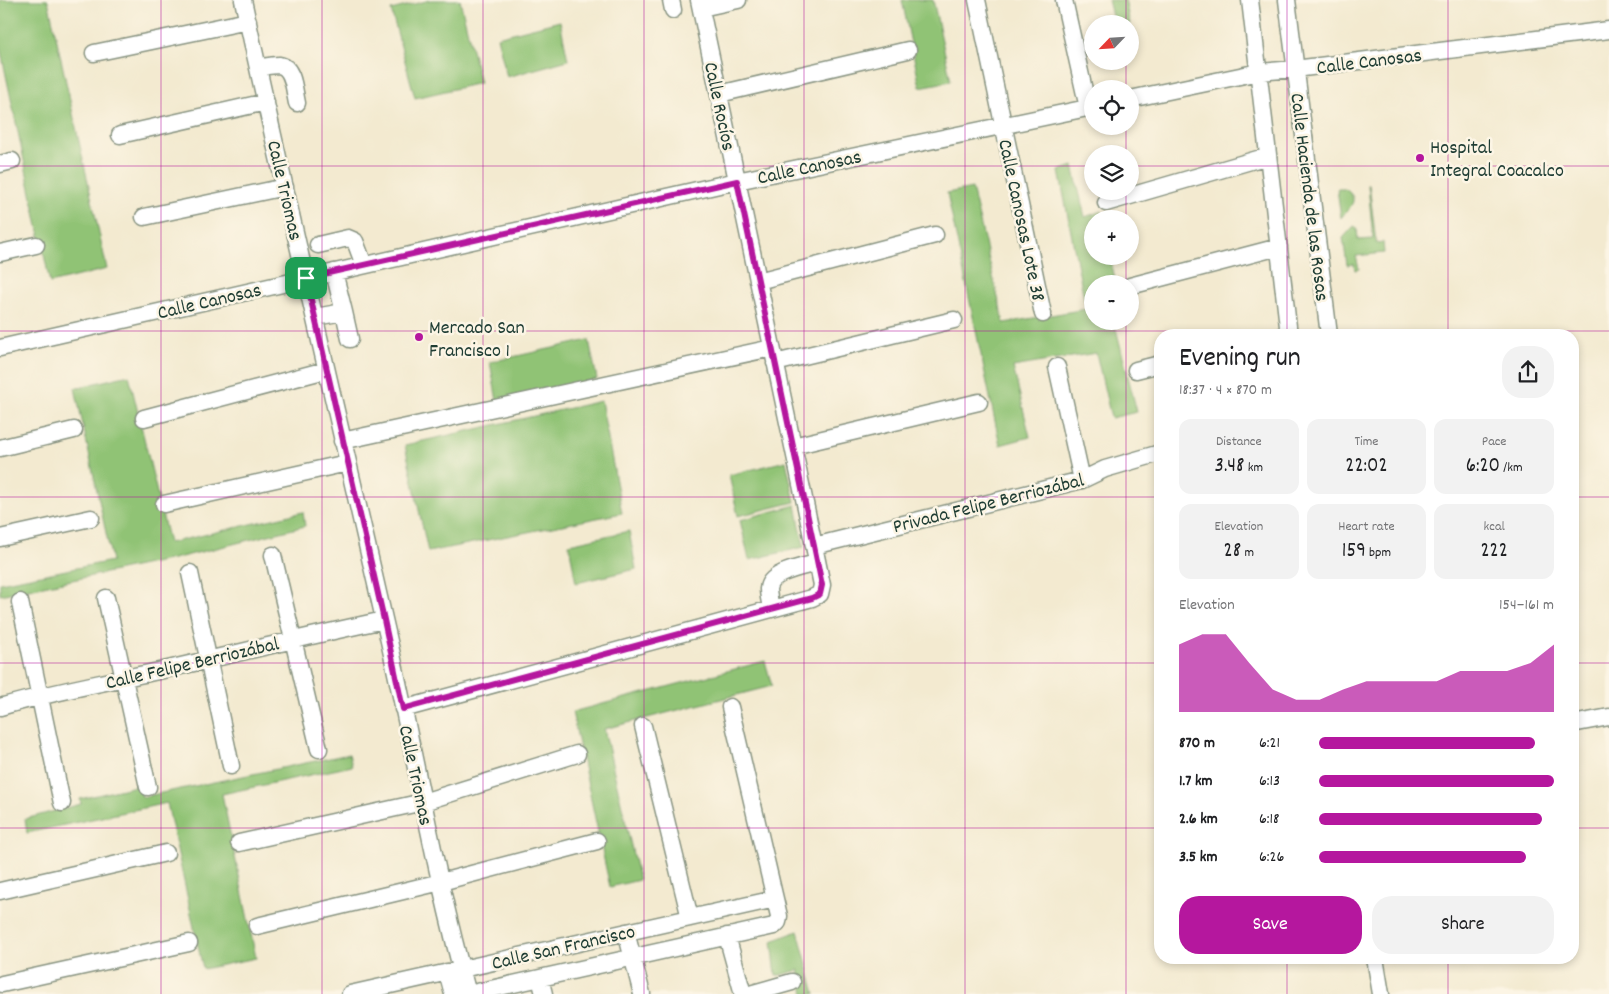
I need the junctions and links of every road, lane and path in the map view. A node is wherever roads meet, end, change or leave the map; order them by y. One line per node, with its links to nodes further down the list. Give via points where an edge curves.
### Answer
1 (243, 0): 8 (street, Calle Triomas)
2 (738, 0): 7 (street)
3 (977, 0): 21 (street, Calle Canosas Lote 38)
4 (1064, 0): 15 (street)
5 (1250, 0): 14 (street, Calle Hacienda de las Rosas)
6 (1287, 0): 13 (street, Calle Hacienda de las Rosas)
7 (700, 4): 16 (street, Calle Rocíos)
8 (248, 21): 11 (street); 12 (street, Calle Triomas)
9 (1609, 30): 13 (street, Calle Canosas)
10 (908, 50): 16 (street)
11 (94, 53)
12 (258, 67): 18 (street, Calle Triomas); 19 (street, via 279,65 286,68 290,72)
13 (1294, 69): 14 (street, Calle Canosas); 43 (street, Calle Hacienda de las Rosas)
14 (1259, 72): 17 (street, Calle Canosas); 23 (street, Calle Hacienda de las Rosas)
15 (1084, 82)
16 (719, 94): 24 (street, Calle Rocíos)
17 (1139, 97)
18 (266, 102): 22 (street); 25 (street, Calle Triomas)
19 (297, 103)
20 (1084, 108): 21 (street, Calle Canosas)
21 (1004, 125): 24 (street, Calle Canosas); 39 (street, Calle Canosas Lote 38)
22 (120, 135)
23 (1268, 156): 26 (street); 31 (street, Calle Hacienda de las Rosas)
24 (737, 181): 33 (street, Calle Canosas); 36 (street, Calle Rocíos)
25 (285, 187): 27 (street); 35 (street, Calle Triomas)
26 (1106, 203)
27 (144, 217)
28 (935, 235): 36 (street)
29 (36, 245): 32 (street)
30 (318, 245): 33 (street, via 352,238)
31 (1279, 248): 37 (street); 42 (street, Calle Hacienda de las Rosas)
32 (0, 253)
33 (364, 265): 34 (street, Calle Canosas)
34 (334, 272): 35 (street, Calle Canosas); 38 (street)
35 (306, 278): 40 (street, Calle Triomas); 45 (street, Calle Canosas)
36 (758, 281): 46 (street, Calle Rocíos)
37 (1139, 284)
38 (344, 312): 40 (street); 44 (street)
39 (1043, 314)
40 (315, 317): 49 (street, Calle Triomas)
41 (954, 320): 46 (street)
42 (1286, 329)
43 (1328, 329)
44 (350, 338)
45 (0, 348)
46 (774, 356): 54 (street); 55 (street, Calle Rocíos)
47 (1154, 366): 50 (street)
48 (1057, 367): 59 (street)
49 (326, 370): 52 (street); 54 (street, Calle Triomas)
50 (1136, 370)
51 (979, 402): 55 (street)
52 (144, 418)
53 (74, 430): 56 (street)
54 (342, 441): 58 (street, Calle Triomas)
55 (793, 446): 63 (street, Calle Rocíos)
56 (0, 448)
57 (1154, 456): 59 (street, Privada Felipe Berriozábal, via 1105,469)
58 (347, 463): 60 (street); 70 (street, Calle Triomas)
59 (1082, 480): 63 (street, Privada Felipe Berriozábal)
60 (164, 504)
61 (91, 518): 62 (street)
62 (0, 538)
63 (814, 546): 65 (street, Calle Rocíos)
64 (273, 555): 71 (street)
65 (817, 563): 69 (street, via 777,575 771,580 768,588); 69 (street, Calle Rocíos, via 822,585 820,594)
66 (190, 573): 72 (street)
67 (106, 598): 73 (street)
68 (20, 602): 74 (street)
69 (771, 608): 77 (street)
70 (384, 620): 71 (street, Calle Felipe Berriozábal); 77 (street, Calle Triomas)
71 (292, 639): 72 (street, Calle Felipe Berriozábal); 81 (street)
72 (208, 660): 73 (street, Calle Felipe Berriozábal); 83 (street)
73 (125, 678): 74 (street, Calle Felipe Berriozábal); 84 (street)
74 (40, 696): 75 (street, Calle Felipe Berriozábal); 86 (street)
75 (0, 707)
76 (730, 707): 92 (street)
77 (403, 709): 85 (street, Calle Triomas)
78 (1609, 717): 79 (street)
79 (1579, 723)
80 (642, 726): 93 (street)
81 (319, 749)
82 (577, 754): 85 (street)
83 (231, 766)
84 (148, 786)
85 (423, 802): 88 (street); 90 (street, Calle Triomas)
86 (62, 803)
87 (597, 840): 90 (street)
88 (239, 843)
89 (166, 853): 91 (street)
90 (441, 882): 94 (street); 100 (street, Calle Triomas)
91 (0, 891)
92 (775, 898): 93 (street, Calle San Francisco); 96 (street, Calle San Francisco, via 779,916 774,926)
93 (690, 918): 95 (street, Calle San Francisco)
94 (257, 926)
95 (626, 932): 98 (street); 100 (street, Calle San Francisco)
96 (727, 936): 98 (street, Calle San Francisco); 109 (street)
97 (189, 943): 103 (street)
98 (632, 958): 101 (street, Calle San Francisco); 108 (street)
99 (1375, 964): 111 (street)
100 (454, 971): 104 (street, Calle San Francisco); 105 (street); 106 (street, Calle Triomas)
101 (540, 978): 106 (street, Calle San Francisco); 107 (street)
102 (792, 982): 110 (street)
103 (2, 984)
104 (350, 994)
105 (453, 994)
106 (468, 994)
107 (544, 994)
108 (642, 994)
109 (743, 994)
110 (750, 994)
111 (1381, 994)

